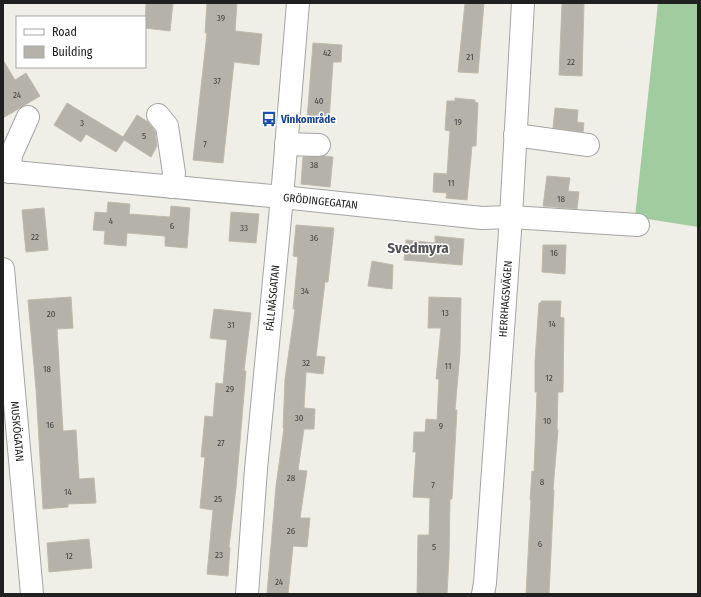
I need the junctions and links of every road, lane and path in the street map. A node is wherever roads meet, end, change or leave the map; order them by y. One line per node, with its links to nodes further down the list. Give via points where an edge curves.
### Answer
1 (298, 3): 6 (street, FÅLLNÄSGATAN)
2 (524, 3): 5 (street, HERRHAGSVÄGEN)
3 (158, 115): 10 (street, via 167,126 174,173)
4 (28, 117): 9 (street)
5 (515, 135): 8 (street); 12 (street, HERRHAGSVÄGEN)
6 (286, 144): 7 (street); 11 (street, FÅLLNÄSGATAN)
7 (319, 145)
8 (588, 145)
9 (6, 171): 10 (street, GRÖDINGEGATAN)
10 (172, 186): 11 (street, GRÖDINGEGATAN)
11 (282, 197): 12 (street, GRÖDINGEGATAN, via 482,218); 16 (street, FÅLLNÄSGATAN)
12 (511, 218): 13 (street, GRÖDINGEGATAN); 17 (street, HERRHAGSVÄGEN)
13 (638, 225)
14 (3, 269): 15 (street, MUSKÖGATAN)
15 (32, 594)
16 (246, 594)
17 (483, 594)

